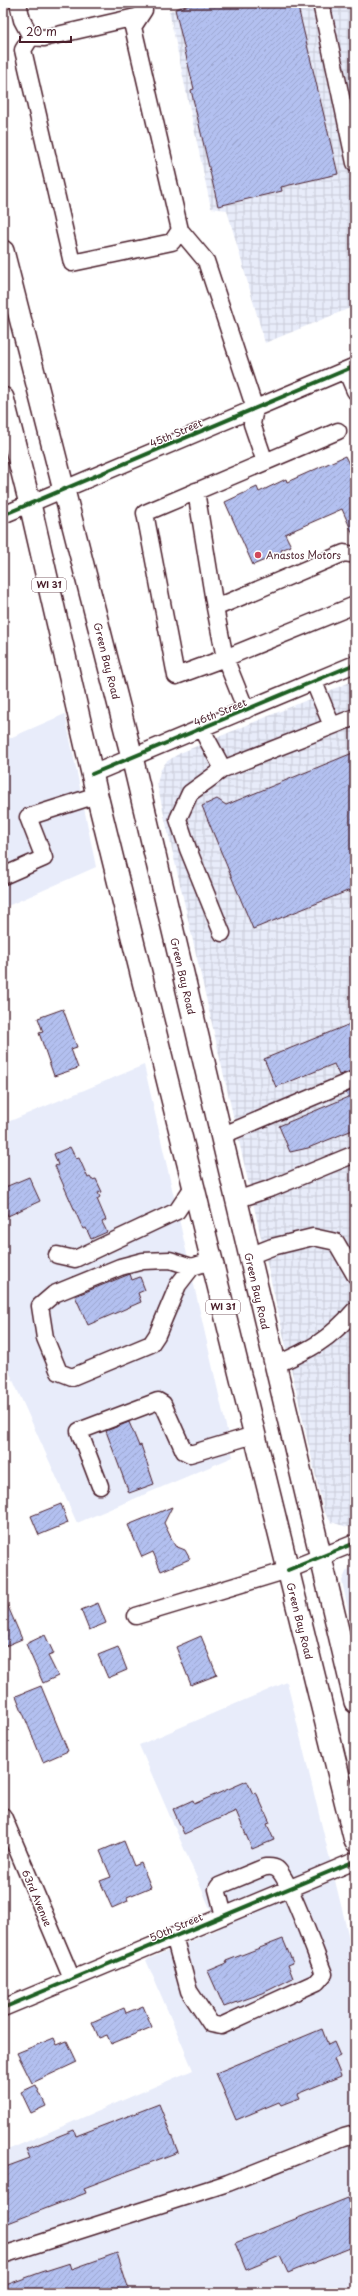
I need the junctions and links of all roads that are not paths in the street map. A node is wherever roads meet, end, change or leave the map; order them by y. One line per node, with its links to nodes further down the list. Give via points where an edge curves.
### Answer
1 (18, 3): 4 (street, via 22,20)
2 (320, 3): 5 (street)
3 (141, 10): 4 (street, via 44,38); 6 (street, via 133,27)
4 (31, 37): 6 (street, via 23,50 72,263 172,242)
5 (355, 162)
6 (180, 230): 11 (street, via 206,261)
7 (3, 251): 14 (main road, Green Bay Road)
8 (350, 368): 9 (street); 11 (street, 45th Street)
9 (355, 391)
10 (3, 398): 16 (main road, Green Bay Road / WI 31)
11 (254, 409): 13 (street, via 252,424); 14 (street, 45th Street)
12 (338, 431): 13 (street)
13 (265, 462): 15 (street)
14 (64, 489): 16 (street, 45th Street); 28 (main road, Green Bay Road)
15 (196, 491): 20 (street); 21 (street, via 145,513 176,676)
16 (30, 504): 17 (street, 45th Street); 30 (main road, Green Bay Road / WI 31)
17 (3, 515)
18 (355, 555): 20 (street, via 344,553)
19 (355, 605): 21 (street)
20 (215, 608): 21 (street)
21 (225, 658): 24 (street)
22 (355, 664): 23 (street, 46th Street)
23 (314, 682): 24 (street, 46th Street); 26 (street)
24 (246, 710): 27 (street, 46th Street)
25 (355, 717): 26 (street)
26 (332, 726): 29 (street)
27 (201, 728): 28 (street, 46th Street); 29 (street)
28 (132, 757): 30 (street, 46th Street); 35 (main road, Green Bay Road)
29 (223, 769): 33 (street, via 190,793 178,819)
30 (92, 774): 31 (main road, Green Bay Road / WI 31)
31 (97, 795): 32 (street, via 28,817 44,858); 37 (main road, Green Bay Road / WI 31)
32 (3, 876)
33 (222, 934)
34 (355, 1079): 35 (street)
35 (221, 1136): 38 (main road, Green Bay Road)
36 (355, 1154): 38 (street)
37 (193, 1187): 39 (street, via 177,1211 75,1259); 41 (main road, Green Bay Road / WI 31)
38 (236, 1200): 40 (main road, Green Bay Road)
39 (57, 1256)
40 (249, 1256): 43 (street, via 272,1246 313,1237 336,1242); 45 (main road, Green Bay Road)
41 (211, 1261): 42 (street); 46 (main road, Green Bay Road / WI 31)
42 (192, 1267): 42 (street, via 170,1260 143,1261 120,1267 54,1294 40,1306 45,1338 59,1372 72,1377 151,1344 178,1284)
43 (355, 1275)
44 (355, 1310): 45 (street, via 338,1330 311,1350)
45 (275, 1365): 49 (main road, Green Bay Road)
46 (254, 1435): 47 (street, via 190,1454 184,1451 163,1404 158,1401 142,1406 79,1431); 50 (main road, Green Bay Road / WI 31)
47 (100, 1486)
48 (355, 1543): 49 (street)
49 (320, 1557): 50 (street); 52 (main road, Green Bay Road)
50 (288, 1570): 51 (street); 54 (main road, Green Bay Road / WI 31)
51 (136, 1616)
52 (355, 1702)
53 (3, 1816): 59 (street, 63rd Avenue)
54 (355, 1841)
55 (355, 1861): 56 (street, 50th Street)
56 (289, 1888): 57 (street, 50th Street); 57 (street, via 278,1870 271,1866 220,1886 217,1889); 58 (street, via 324,1974 317,1982 221,2026 211,2024 190,1991)
57 (224, 1916): 58 (street, 50th Street)
58 (174, 1936): 59 (street, 50th Street)
59 (72, 1979): 60 (street, 50th Street)
60 (3, 2008)
61 (355, 2134): 62 (street, via 228,2183)
62 (3, 2255)

